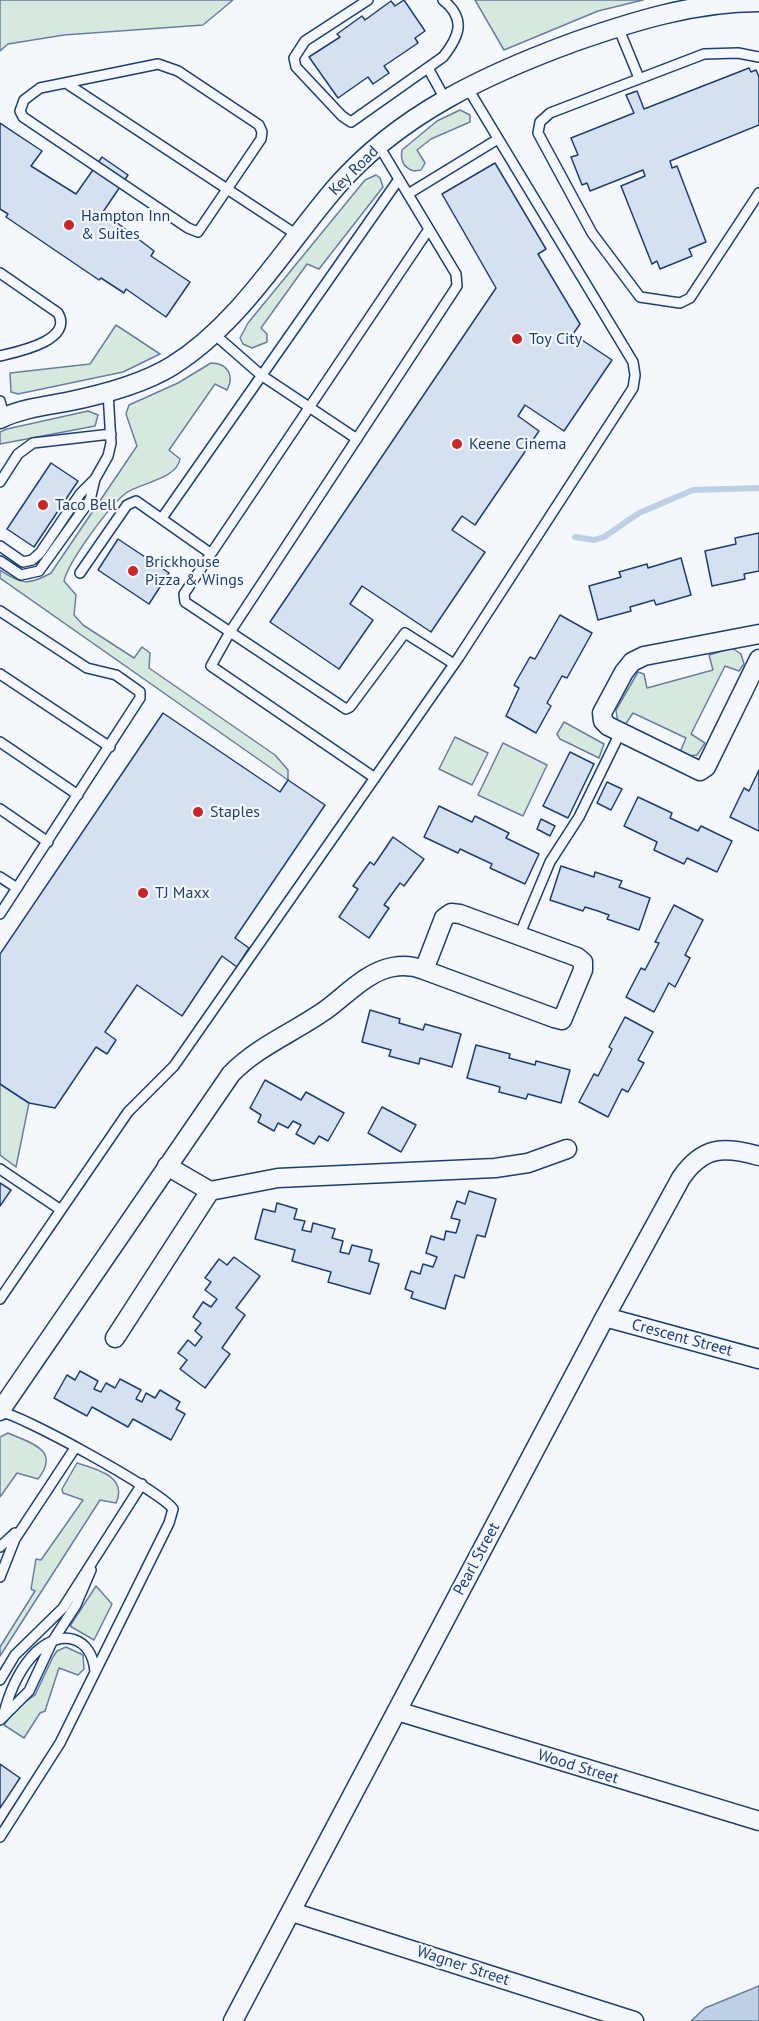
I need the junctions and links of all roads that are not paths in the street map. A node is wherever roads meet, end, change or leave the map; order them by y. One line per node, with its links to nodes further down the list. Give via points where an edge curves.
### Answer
1 (368, 0): 6 (lane, via 305,41 294,58 296,67 351,122)
2 (443, 0): 6 (lane, via 459,22 459,30 443,57)
3 (753, 1): 4 (street, Key Road, via 682,10)
4 (618, 27): 7 (lane); 9 (street, Key Road, via 514,64)
5 (759, 57): 7 (lane, via 704,54)
6 (428, 68): 10 (lane)
7 (639, 78): 15 (lane, via 549,113 540,122 538,133 592,233 637,296 680,303 690,298)
8 (66, 83): 14 (lane); 14 (lane, via 158,64 178,71 259,125 262,132); 14 (lane, via 33,92 21,106 23,117 195,232 202,228)
9 (466, 86): 10 (street, Key Road); 11 (lane)
10 (445, 99): 12 (street, Key Road)
11 (498, 139): 16 (lane); 39 (lane, via 633,362 635,375 628,397)
12 (379, 146): 13 (lane); 18 (street, Key Road, via 338,184)
13 (399, 179): 16 (lane); 22 (lane)
14 (228, 189): 18 (lane)
15 (759, 193)
16 (408, 194): 17 (lane)
17 (429, 229): 24 (lane); 27 (lane, via 456,274 457,286)
18 (297, 235): 20 (street, Key Road)
19 (0, 273): 21 (lane, via 61,318 46,342)
20 (213, 333): 22 (lane); 23 (street, Key Road, via 172,366)
21 (0, 356)
22 (261, 375): 24 (lane); 30 (lane)
23 (108, 392): 25 (street, Key Road); 26 (lane)
24 (308, 407): 27 (lane); 32 (lane)
25 (2, 412)
26 (111, 434): 28 (lane, via 108,456); 29 (lane, via 33,444 18,454)
27 (357, 439): 36 (lane)
28 (95, 479): 31 (lane, via 32,560 23,562); 33 (lane, via 90,500 39,571 21,575)
29 (0, 482)
30 (162, 518): 32 (lane); 34 (lane, via 140,503 131,502)
31 (0, 546)
32 (210, 553): 36 (lane, via 184,594 185,602)
33 (0, 561)
34 (80, 573)
35 (0, 612): 43 (lane, via 87,668 116,675 140,692 138,705)
36 (230, 632): 39 (lane, via 346,709 405,633); 44 (lane, via 212,662 213,669)
37 (759, 634): 41 (street, via 644,656 632,662 602,713 603,721)
38 (759, 659): 41 (street, via 706,767 700,771)
39 (454, 664): 44 (lane)
40 (0, 674): 43 (lane)
41 (620, 733): 51 (lane, via 579,817 550,862)
42 (0, 742): 45 (lane)
43 (110, 747): 45 (lane)
44 (375, 778): 58 (lane, via 174,1066 128,1112)
45 (78, 795): 47 (lane)
46 (0, 809): 47 (lane)
47 (48, 842): 49 (lane)
48 (0, 877): 49 (lane)
49 (17, 888): 50 (lane)
50 (0, 914)
51 (519, 936): 52 (street, via 451,913 444,918); 52 (street, via 583,962 562,1020)
52 (424, 970): 55 (street, via 391,967 245,1060)
53 (567, 1149): 57 (street, via 528,1163 495,1168 278,1178)
54 (759, 1156): 60 (street, Pearl Street, via 725,1149 708,1152 691,1164)
55 (167, 1166): 57 (street); 63 (street)
56 (0, 1169): 58 (lane)
57 (210, 1191): 61 (street)
58 (61, 1210): 59 (lane)
59 (0, 1299)
60 (605, 1317): 62 (street, Crescent Street); 73 (street, Pearl Street)
61 (115, 1338)
62 (759, 1359)
63 (0, 1411): 64 (lane)
64 (75, 1448): 65 (lane); 66 (lane)
65 (142, 1484): 68 (lane); 71 (lane, via 169,1503 173,1515)
66 (23, 1525): 67 (lane); 69 (lane)
67 (0, 1547)
68 (95, 1557): 70 (lane, via 76,1605); 72 (lane, via 63,1608 15,1655)
69 (0, 1577)
70 (52, 1642): 71 (lane, via 69,1638 85,1645 93,1656); 74 (lane, via 29,1691); 74 (lane, via 30,1658 9,1691)
71 (95, 1672): 76 (lane, via 54,1754)
72 (0, 1680)
73 (397, 1711): 75 (street, Wood Street); 77 (street, Pearl Street)
74 (2, 1717)
75 (759, 1821)
76 (0, 1837)
77 (292, 1911): 78 (street, Pearl Street); 79 (street, Wagner Street)
78 (233, 2021)
79 (634, 2021)

